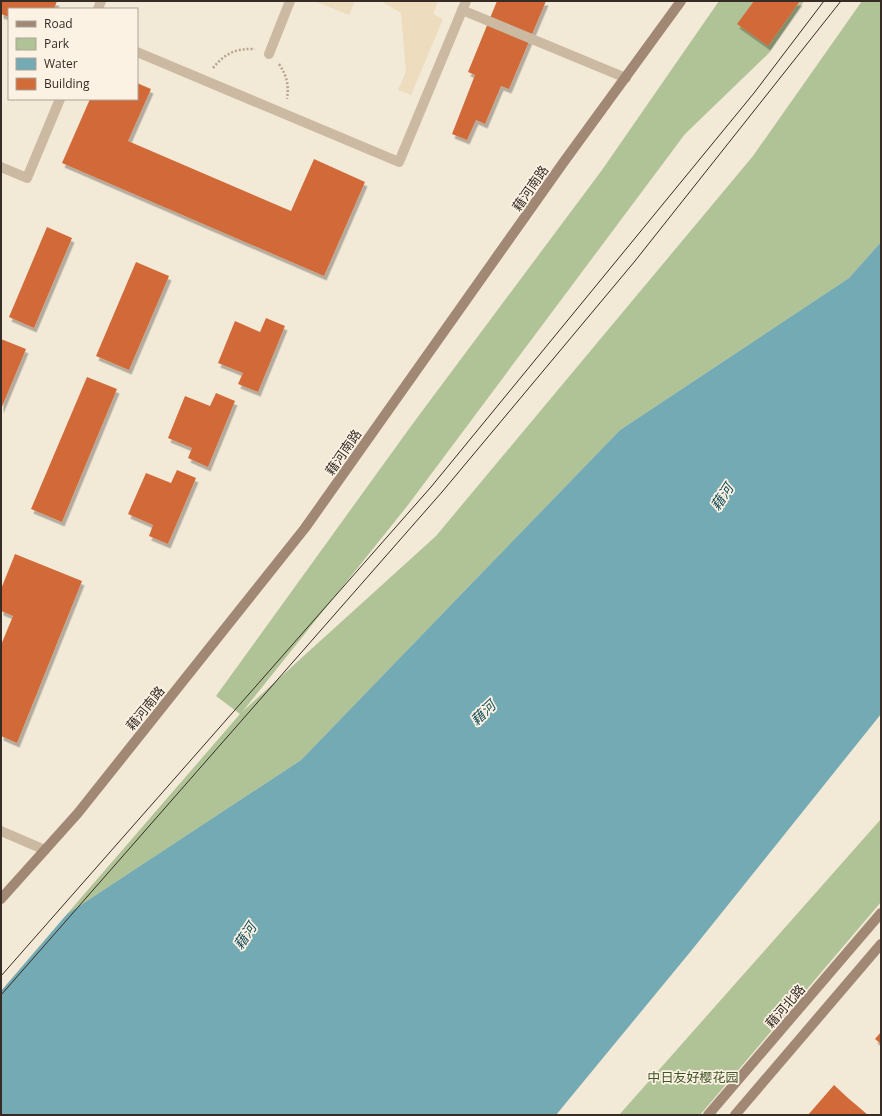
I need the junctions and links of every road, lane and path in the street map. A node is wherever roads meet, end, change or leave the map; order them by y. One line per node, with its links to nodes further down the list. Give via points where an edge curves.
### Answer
1 (290, 1): 5 (street)
2 (680, 1): 6 (main road, 藉河南路)
3 (464, 5): 6 (street); 9 (street, via 399,162)
4 (138, 52): 7 (street)
5 (269, 54): 7 (path, via 257,49 244,48 231,52 220,59 212,69); 9 (path, via 286,74 287,101)
6 (626, 78): 12 (main road, 藉河南路, via 562,164 305,528 78,813)
7 (207, 82): 9 (street)
8 (60, 100): 10 (street, via 27,178)
9 (281, 112)
10 (1, 167)
11 (1, 831): 12 (street)
12 (44, 850): 13 (main road, 藉河南路)
13 (1, 899)
14 (881, 914): 16 (main road, 藉河北路)
15 (881, 944): 17 (main road)
16 (708, 1115)
17 (735, 1115)

